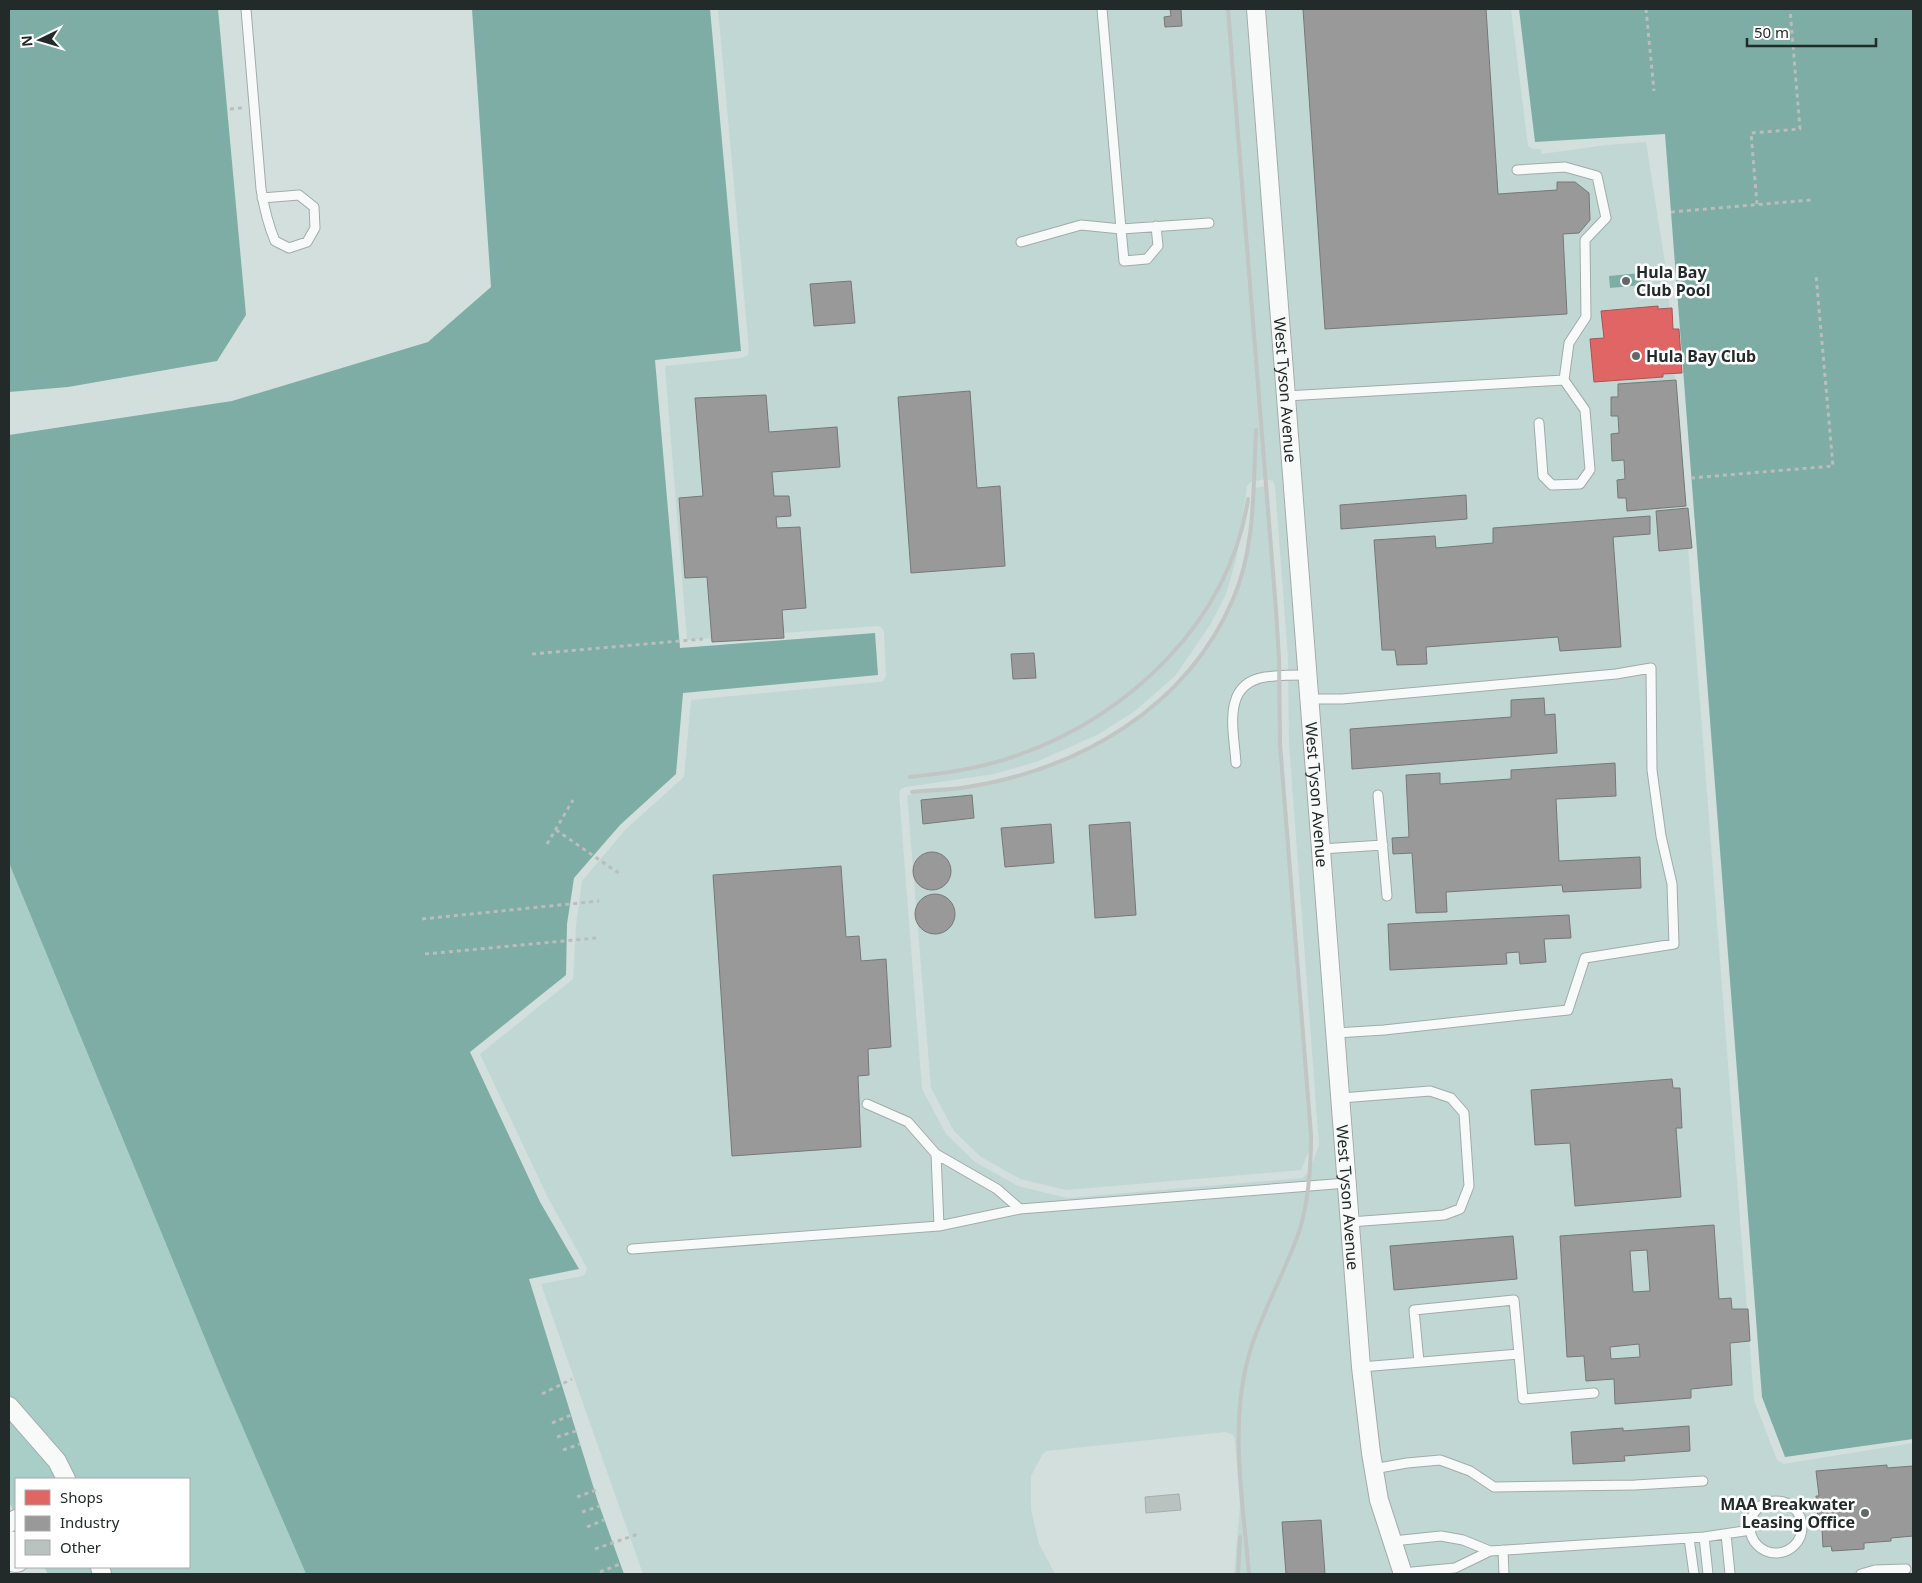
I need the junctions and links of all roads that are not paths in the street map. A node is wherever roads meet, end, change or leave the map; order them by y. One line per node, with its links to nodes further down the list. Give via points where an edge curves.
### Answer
1 (246, 9): 5 (lane)
2 (1102, 9): 8 (lane)
3 (1256, 9): 11 (street, West Tyson Avenue)
4 (1517, 170): 10 (lane, via 1565,167 1597,176 1606,218 1585,240 1586,317 1569,343)
5 (262, 198): 5 (lane, via 274,241 289,248 307,242 316,228 314,207 299,195)
6 (1209, 223): 7 (lane)
7 (1156, 226): 8 (lane); 8 (lane, via 1158,246 1147,259 1124,261)
8 (1121, 229): 9 (lane, via 1081,225)
9 (1021, 242)
10 (1564, 380): 11 (lane); 12 (lane, via 1585,410 1590,470 1580,484 1552,485 1543,476)
11 (1286, 396): 13 (street, West Tyson Avenue)
12 (1539, 423)
13 (1308, 675): 14 (street, West Tyson Avenue); 15 (lane, via 1264,677 1239,691 1232,707)
14 (1310, 699): 18 (street, West Tyson Avenue); 20 (lane, via 1342,699 1651,668 1652,770 1661,836 1672,884 1674,944 1585,958 1568,1010)
15 (1236, 763)
16 (1378, 795): 17 (lane)
17 (1382, 844): 18 (lane); 19 (lane)
18 (1321, 849): 20 (street, West Tyson Avenue)
19 (1387, 896)
20 (1336, 1033): 21 (street, West Tyson Avenue)
21 (1341, 1098): 24 (street, West Tyson Avenue); 26 (lane, via 1430,1091 1451,1098 1464,1113 1469,1186 1460,1209 1444,1215)
22 (867, 1104): 23 (lane, via 908,1122)
23 (936, 1154): 25 (lane, via 997,1189); 27 (lane)
24 (1347, 1183): 25 (lane); 26 (street, West Tyson Avenue)
25 (1020, 1208): 27 (lane)
26 (1350, 1222): 31 (street, West Tyson Avenue)
27 (939, 1226): 28 (lane)
28 (632, 1249)
29 (1519, 1354): 30 (lane); 30 (lane, via 1514,1300 1414,1310); 32 (lane, via 1523,1399)
30 (1419, 1362): 31 (lane)
31 (1361, 1367): 34 (street, West Tyson Avenue)
32 (1594, 1393)
33 (9, 1406): 35 (street, via 56,1461)
34 (1373, 1470): 36 (lane, via 1440,1460 1470,1471 1494,1487); 41 (street, West Tyson Avenue)
35 (65, 1478)
36 (1703, 1481)
37 (1751, 1530): 37 (lane, via 1757,1545 1772,1553 1780,1553 1788,1551 1800,1539 1802,1522 1793,1508 1785,1503 1768,1503 1755,1513); 38 (lane)
38 (1726, 1534): 39 (lane); 51 (lane)
39 (1704, 1537): 40 (lane); 50 (lane)
40 (1689, 1538): 43 (lane); 49 (lane)
41 (1392, 1541): 44 (lane, via 1441,1536 1463,1540); 47 (street, West Tyson Avenue)
42 (9, 1545): 45 (highway)
43 (1504, 1550): 44 (lane); 48 (lane)
44 (1490, 1551): 47 (lane, via 1455,1568)
45 (15, 1556)
46 (1906, 1569): 52 (lane)
47 (1403, 1573)
48 (1504, 1574)
49 (1694, 1574)
50 (1708, 1574)
51 (1730, 1574)
52 (1861, 1574)

